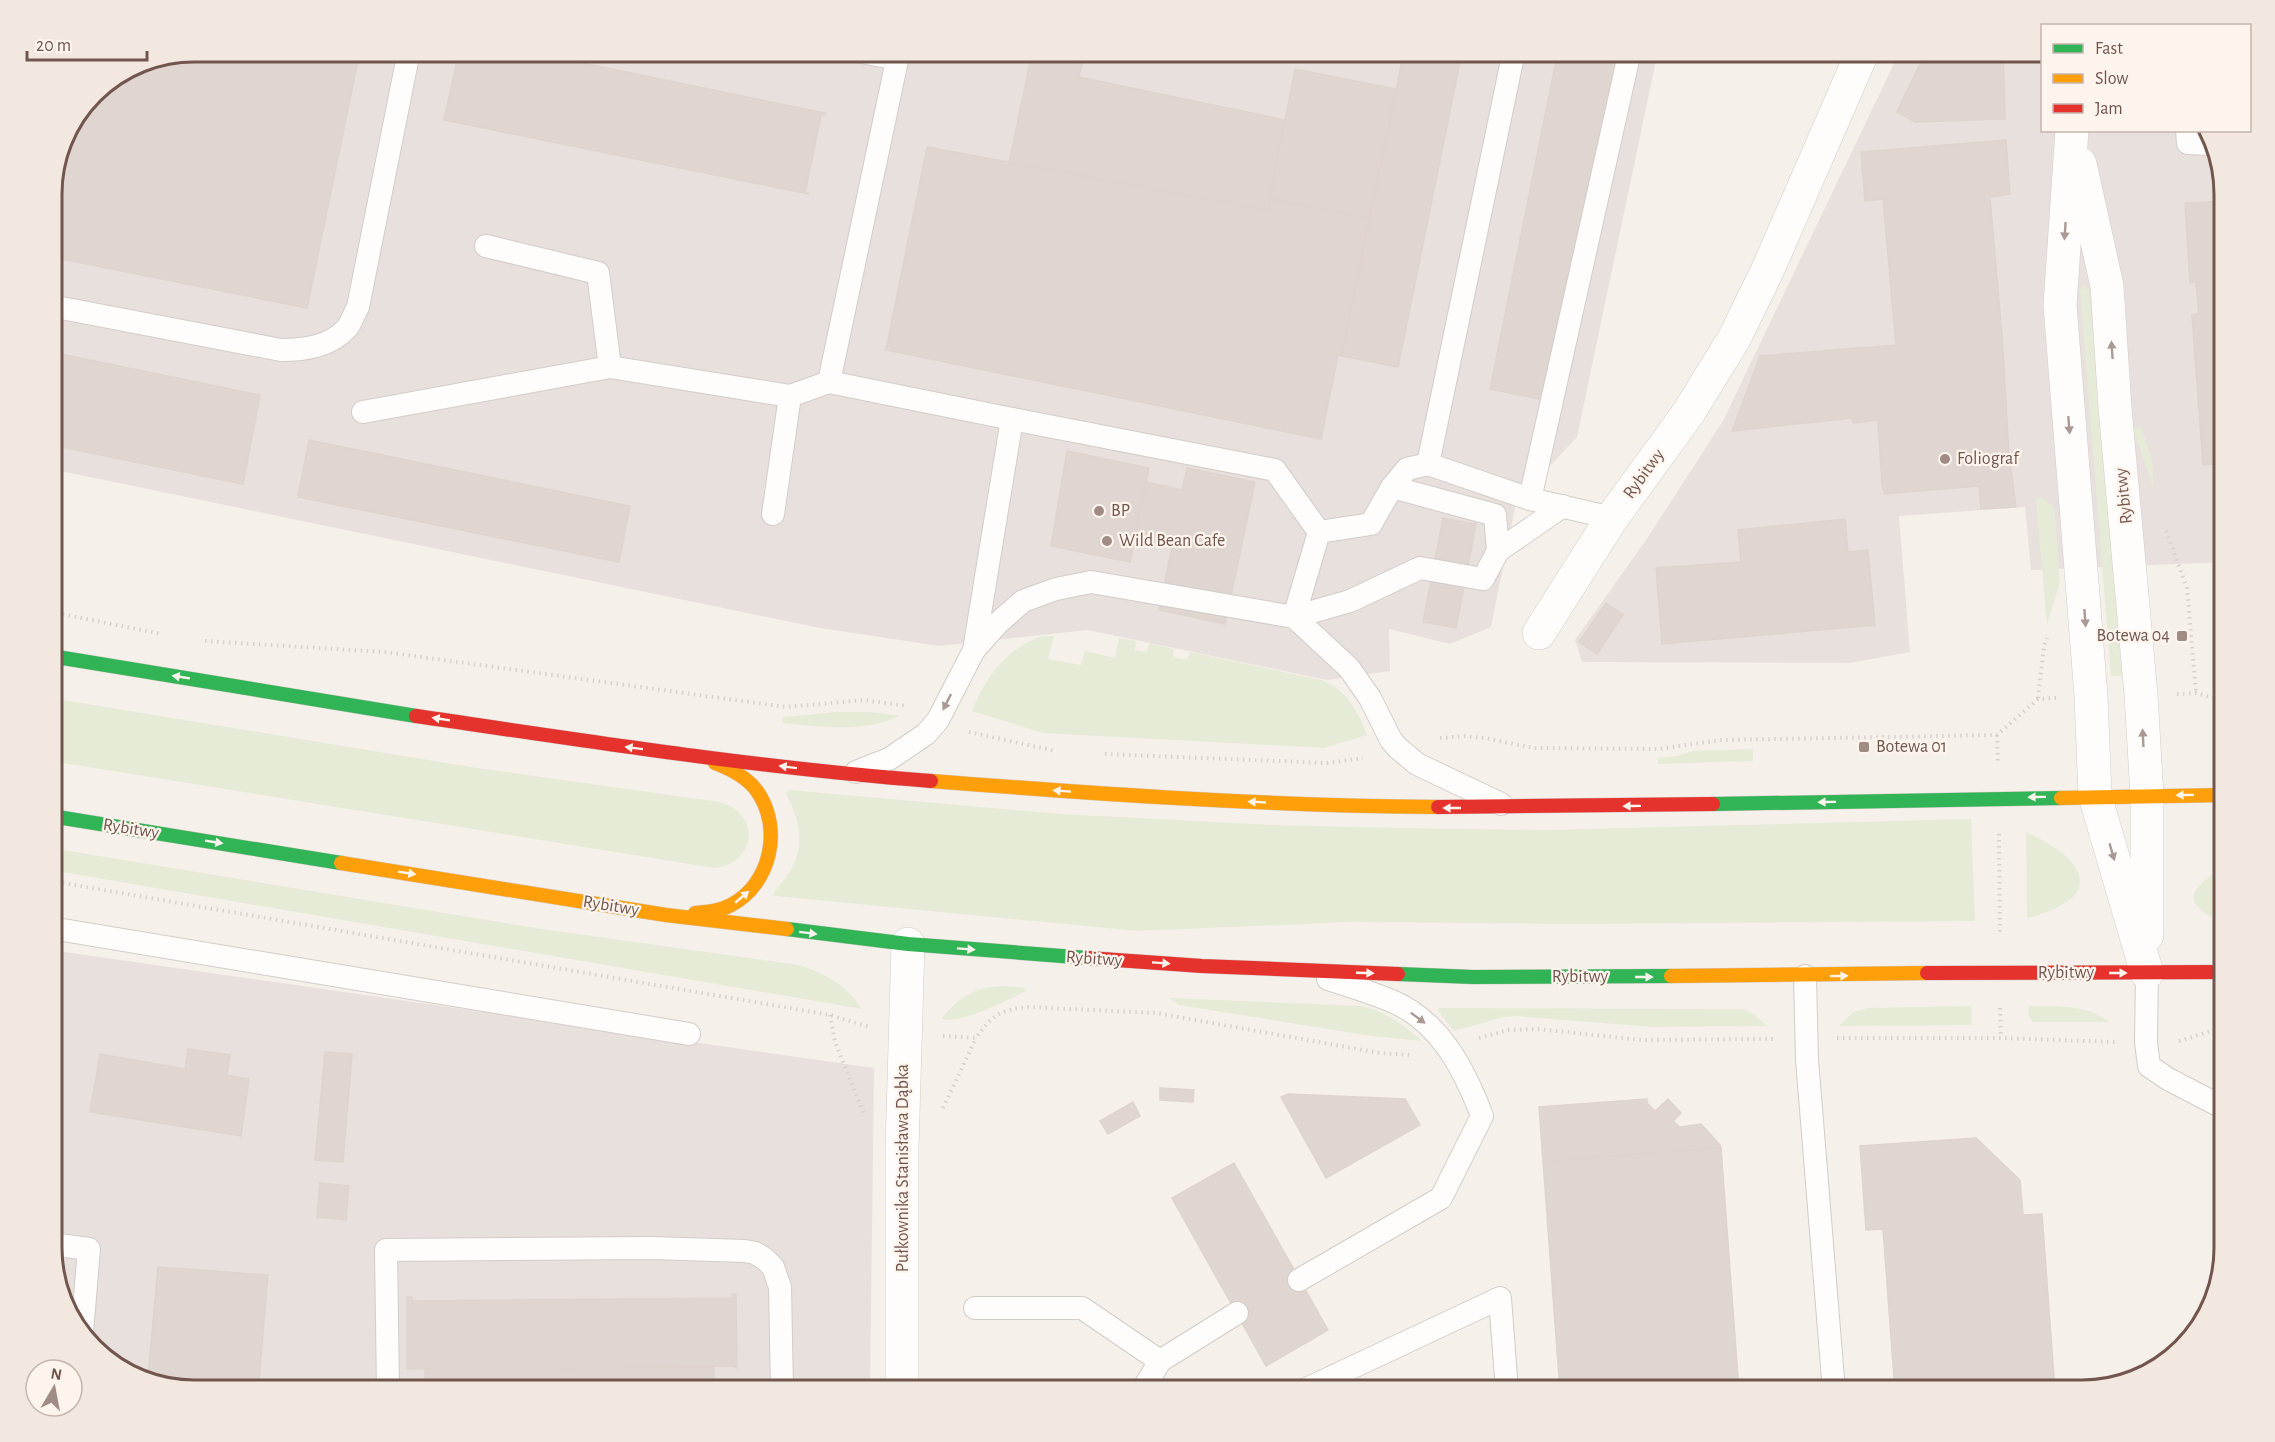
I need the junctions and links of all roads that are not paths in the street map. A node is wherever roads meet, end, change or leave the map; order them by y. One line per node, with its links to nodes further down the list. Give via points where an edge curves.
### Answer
1 (407, 62): 11 (lane, via 358,307 347,328 329,342 304,350 280,350)
2 (897, 62): 13 (lane)
3 (1512, 62): 17 (lane)
4 (1628, 62): 19 (lane)
5 (1858, 62): 22 (street, Rybitwy, via 1735,337 1689,412)
6 (2072, 132): 33 (street, Rybitwy, one-way to 6, via 2107,285)
7 (2072, 132): 32 (street, Rybitwy, one-way to 32, via 2060,305 2091,696)
8 (2187, 132): 9 (lane, via 2188,143)
9 (2204, 144)
10 (486, 246): 12 (lane, via 598,273)
11 (62, 308)
12 (610, 367): 14 (lane); 15 (lane)
13 (829, 382): 14 (lane); 16 (lane)
14 (790, 396): 21 (lane)
15 (363, 412)
16 (1012, 419): 23 (lane, via 1275,470); 27 (lane)
17 (1428, 464): 18 (lane, via 1407,469); 19 (lane)
18 (1392, 487): 23 (lane, via 1371,524); 24 (lane, via 1495,515)
19 (1530, 499): 20 (lane)
20 (1563, 506): 22 (lane); 24 (lane)
21 (772, 514)
22 (1612, 518): 26 (street, Rybitwy)
23 (1319, 532): 25 (lane)
24 (1498, 551): 25 (lane, via 1483,579 1420,568 1350,602)
25 (1294, 617): 27 (lane, via 1091,582 1023,601); 34 (lane, via 1349,668 1386,731 1406,756)
26 (1539, 633)
27 (974, 650): 30 (lane, one-way to 30, via 938,720 926,734 889,759)
28 (62, 658): 29 (main road, one-way to 28, via 339,704)
29 (692, 755): 30 (main road, one-way to 29); 36 (main road, one-way to 29, via 706,913 734,904 755,885 770,854 771,821 755,789 730,769)
30 (846, 775): 34 (main road, one-way to 30, via 1150,798)
31 (2214, 795): 33 (main road, one-way to 33)
32 (2095, 796): 33 (main road); 34 (main road, one-way to 34); 41 (street, Rybitwy, one-way to 41)
33 (2147, 796): 41 (street, Rybitwy)
34 (1510, 808)
35 (62, 818): 36 (main road, Rybitwy, one-way to 36)
36 (666, 915): 38 (main road, Rybitwy, one-way to 38)
37 (62, 930): 43 (lane)
38 (908, 944): 39 (main road, Rybitwy, one-way to 39); 53 (street, Pułkownika Stanisława Dąbka, via 902,1149)
39 (1306, 971): 42 (main road, Rybitwy, one-way to 42, via 1473,977); 46 (lane, one-way to 46, via 1395,1002 1428,1025 1459,1064 1482,1116 1441,1198)
40 (2214, 972): 41 (main road)
41 (2146, 973): 42 (main road, Rybitwy, one-way to 41); 44 (lane, via 2149,1066)
42 (1805, 976): 57 (lane, via 1807,1060)
43 (689, 1034)
44 (2214, 1103)
45 (62, 1245): 49 (lane, via 89,1249)
46 (1299, 1280)
47 (975, 1308): 50 (lane, via 1082,1308)
48 (1237, 1313): 50 (lane)
49 (83, 1321)
50 (1160, 1360): 54 (lane)
51 (388, 1381): 52 (lane, via 386,1250 652,1248 745,1251 773,1267 780,1287)
52 (782, 1381)
53 (902, 1381)
54 (1148, 1381)
55 (1323, 1381): 56 (lane, via 1500,1298)
56 (1506, 1381)
57 (1833, 1381)

